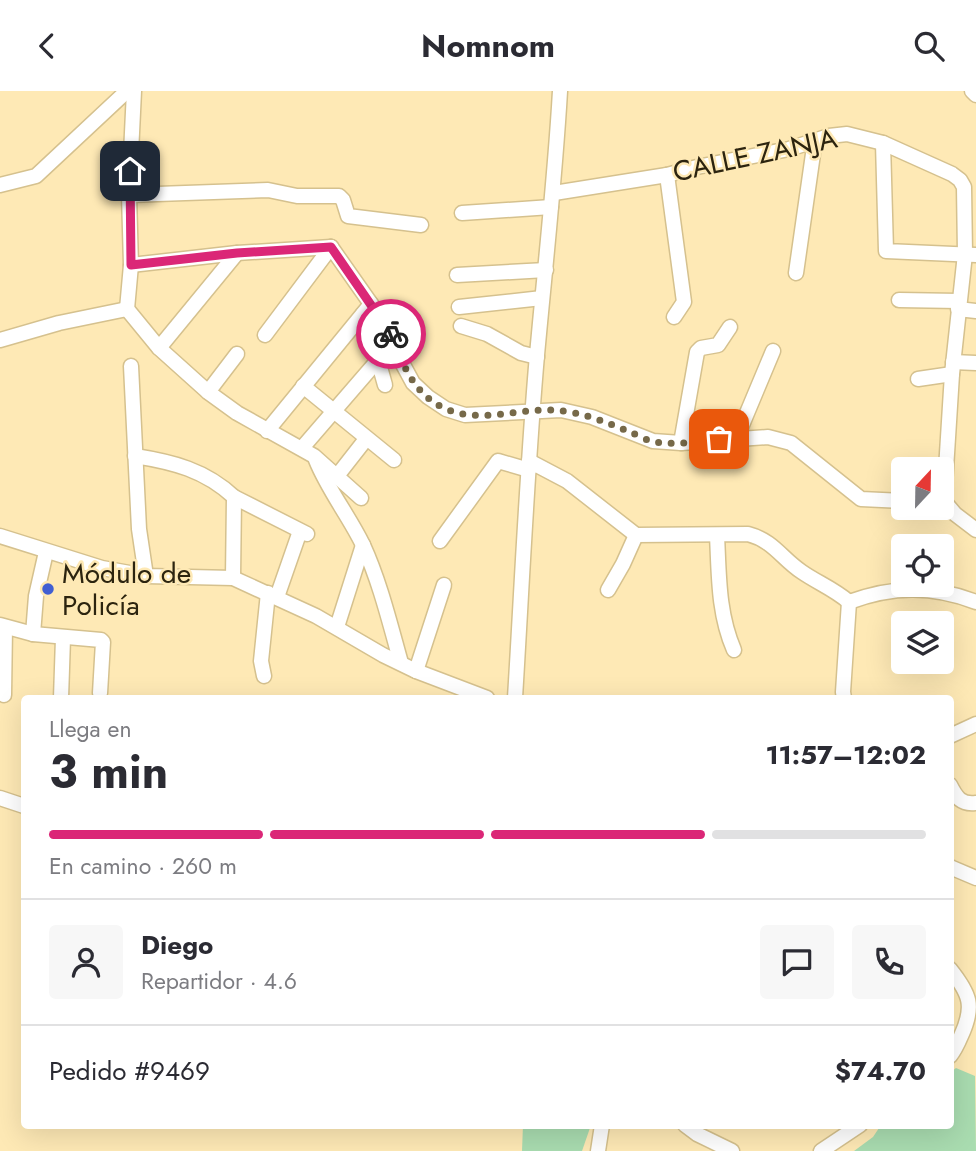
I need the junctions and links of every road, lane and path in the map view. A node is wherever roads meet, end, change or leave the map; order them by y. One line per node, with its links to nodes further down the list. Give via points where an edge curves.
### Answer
1 (127, 91): 9 (street, via 36,176)
2 (134, 91): 10 (street)
3 (560, 91): 11 (street)
4 (972, 91): 5 (street)
5 (976, 95)
6 (815, 140): 7 (street, CALLE ZANJA, via 847,134); 8 (street, CALLE ZANJA); 19 (street)
7 (883, 143): 16 (street, CALLE ZANJA, via 960,180); 16 (street, via 886,251)
8 (667, 175): 11 (street, CALLE ZANJA); 28 (street, via 684,302)
9 (0, 185)
10 (129, 195): 13 (street, via 268,190 339,196 348,216); 17 (street)
11 (553, 200): 12 (street, CALLE ZANJA); 18 (street)
12 (462, 213)
13 (421, 225)
14 (331, 247): 15 (street); 26 (street); 31 (street)
15 (237, 253): 17 (street); 33 (street)
16 (971, 254): 23 (street, CALLE ZANJA)
17 (131, 265): 25 (street)
18 (546, 270): 20 (street); 21 (street)
19 (796, 273)
20 (457, 275)
21 (542, 298): 24 (street); 36 (street)
22 (900, 300): 23 (street)
23 (959, 305): 27 (street); 40 (street, CALLE ZANJA)
24 (459, 307)
25 (127, 309): 32 (street); 33 (street)
26 (367, 309): 37 (street); 43 (street); 46 (street, via 390,331 414,383 446,409 466,415)
27 (976, 311)
28 (674, 317)
29 (461, 326): 36 (street)
30 (730, 327): 50 (street, via 718,345 697,352)
31 (265, 335)
32 (0, 340)
33 (159, 348): 44 (street)
34 (774, 351): 48 (street)
35 (237, 354): 44 (street)
36 (537, 357): 46 (street)
37 (378, 361): 42 (street); 45 (street)
38 (976, 363): 40 (street)
39 (131, 366): 52 (street)
40 (952, 368): 41 (street); 53 (street, CALLE ZANJA)
41 (918, 379)
42 (386, 385)
43 (303, 386): 45 (street); 47 (street)
44 (208, 392): 47 (street)
45 (333, 411): 49 (street); 51 (street)
46 (533, 412): 50 (street, via 561,410 592,417 653,442); 55 (street)
47 (267, 431): 51 (street)
48 (737, 437): 50 (street); 59 (street, via 768,436 791,443 860,499)
49 (366, 439): 54 (street); 56 (street)
50 (681, 443)
51 (308, 452): 56 (street); 66 (street)
52 (135, 456): 57 (street, via 191,468); 68 (street)
53 (946, 457)
54 (394, 460)
55 (529, 466): 62 (street, via 567,481); 65 (street, via 498,461); 87 (street)
56 (337, 476): 58 (street)
57 (234, 497): 69 (street); 72 (street, via 303,532)
58 (361, 498)
59 (891, 500)
60 (954, 512): 61 (street)
61 (976, 530)
62 (636, 535): 63 (street); 71 (street)
63 (717, 535): 73 (street, via 763,538 796,567); 79 (street, via 720,605)
64 (0, 536): 67 (street)
65 (440, 541)
66 (363, 545): 76 (street); 80 (street)
67 (46, 552): 68 (street); 77 (street)
68 (146, 576): 69 (street)
69 (233, 578): 72 (street)
70 (444, 585): 81 (street)
71 (608, 590)
72 (273, 595): 76 (street); 82 (street, via 261,661)
73 (849, 602): 74 (street, via 890,591 930,589); 88 (street)
74 (976, 602)
75 (3, 626): 77 (street); 84 (street)
76 (337, 627): 80 (street)
77 (33, 634): 78 (street)
78 (63, 638): 83 (street, via 103,642); 85 (street)
79 (734, 650)
80 (401, 663): 81 (street)
81 (416, 671): 86 (street)
82 (264, 676)
83 (100, 693)
84 (4, 695)
85 (61, 695)
86 (479, 695)
87 (515, 695)
88 (844, 695)
89 (976, 724): 90 (street)
90 (954, 734)
91 (954, 793): 93 (street, via 957,799)
92 (0, 798): 94 (street)
93 (976, 803)
94 (21, 805)
95 (954, 869): 96 (street)
96 (976, 878)
97 (954, 974): 98 (street, via 970,1000 969,1020)
98 (954, 1048)
99 (601, 1129): 102 (street)
100 (690, 1129): 103 (street)
101 (854, 1129): 104 (street)
102 (598, 1151)
103 (732, 1151)
104 (821, 1151)

